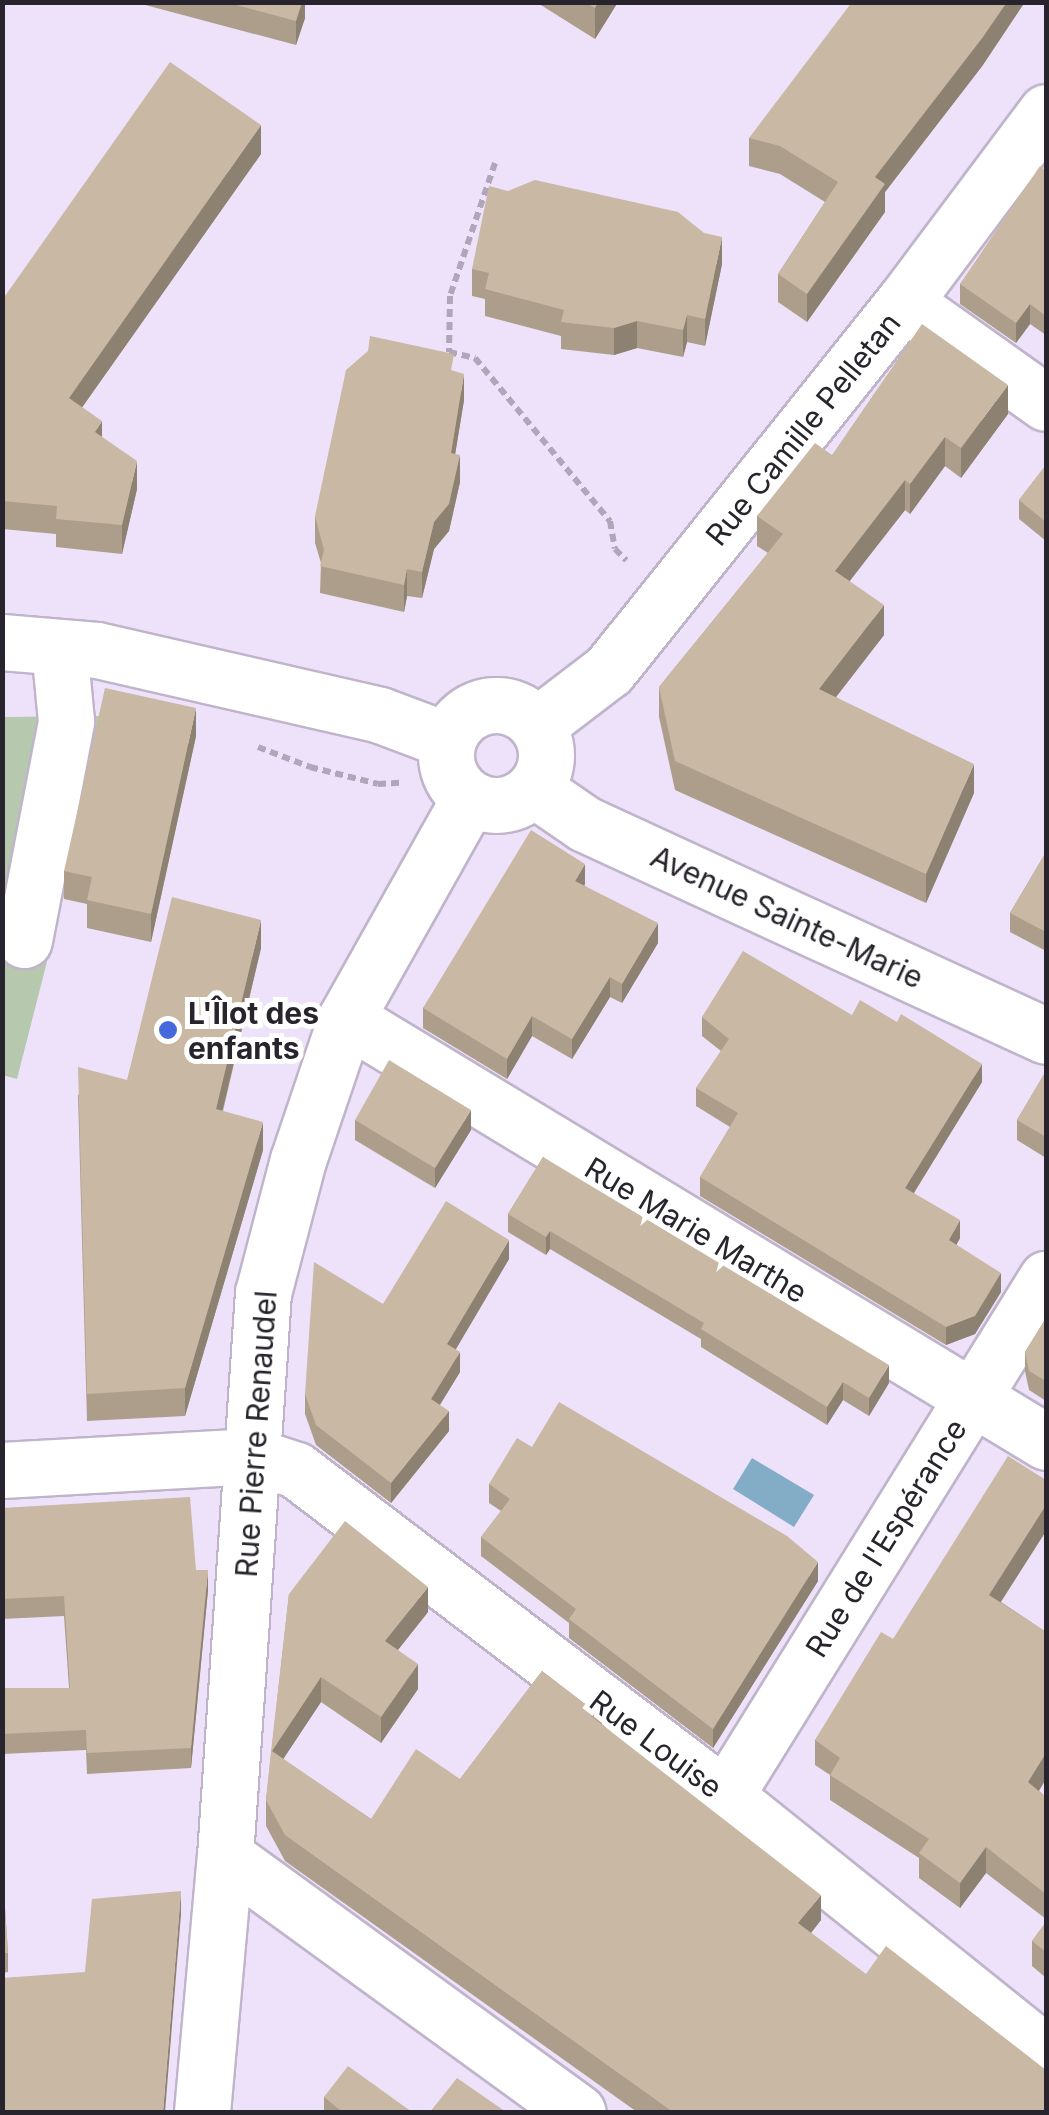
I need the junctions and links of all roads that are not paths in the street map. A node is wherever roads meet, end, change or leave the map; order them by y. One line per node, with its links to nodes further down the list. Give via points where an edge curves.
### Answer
1 (1046, 112): 2 (street, Rue Camille Pelletan)
2 (904, 302): 3 (street); 6 (street, Rue Camille Pelletan, via 610,670)
3 (1046, 403)
4 (2, 642): 5 (street)
5 (60, 647): 7 (street, via 380,714); 9 (street, via 66,721)
6 (537, 725): 7 (street, via 511,706 479,707 465,715); 8 (street, via 546,758)
7 (455, 771): 8 (street, via 503,805); 10 (street, Rue Pierre Renaudel)
8 (534, 789): 11 (street, Avenue Sainte-Marie, via 585,824)
9 (24, 940)
10 (346, 1018): 13 (street, Rue Marie Marthe); 15 (street, Rue Pierre Renaudel, via 262,1293)
11 (1046, 1036)
12 (1046, 1279): 13 (street, Rue de l'Espérance)
13 (973, 1398): 14 (street, Rue Marie Marthe); 17 (street, Rue de l'Espérance)
14 (1046, 1442)
15 (254, 1456): 16 (street); 17 (street, Rue Louise, via 296,1470); 18 (street, Rue Pierre Renaudel)
16 (2, 1470)
17 (725, 1796): 19 (street, Rue Louise)
18 (225, 1856): 20 (street, Rue Pierre Renaudel); 21 (street)
19 (1046, 2053)
20 (202, 2112)
21 (578, 2112)

